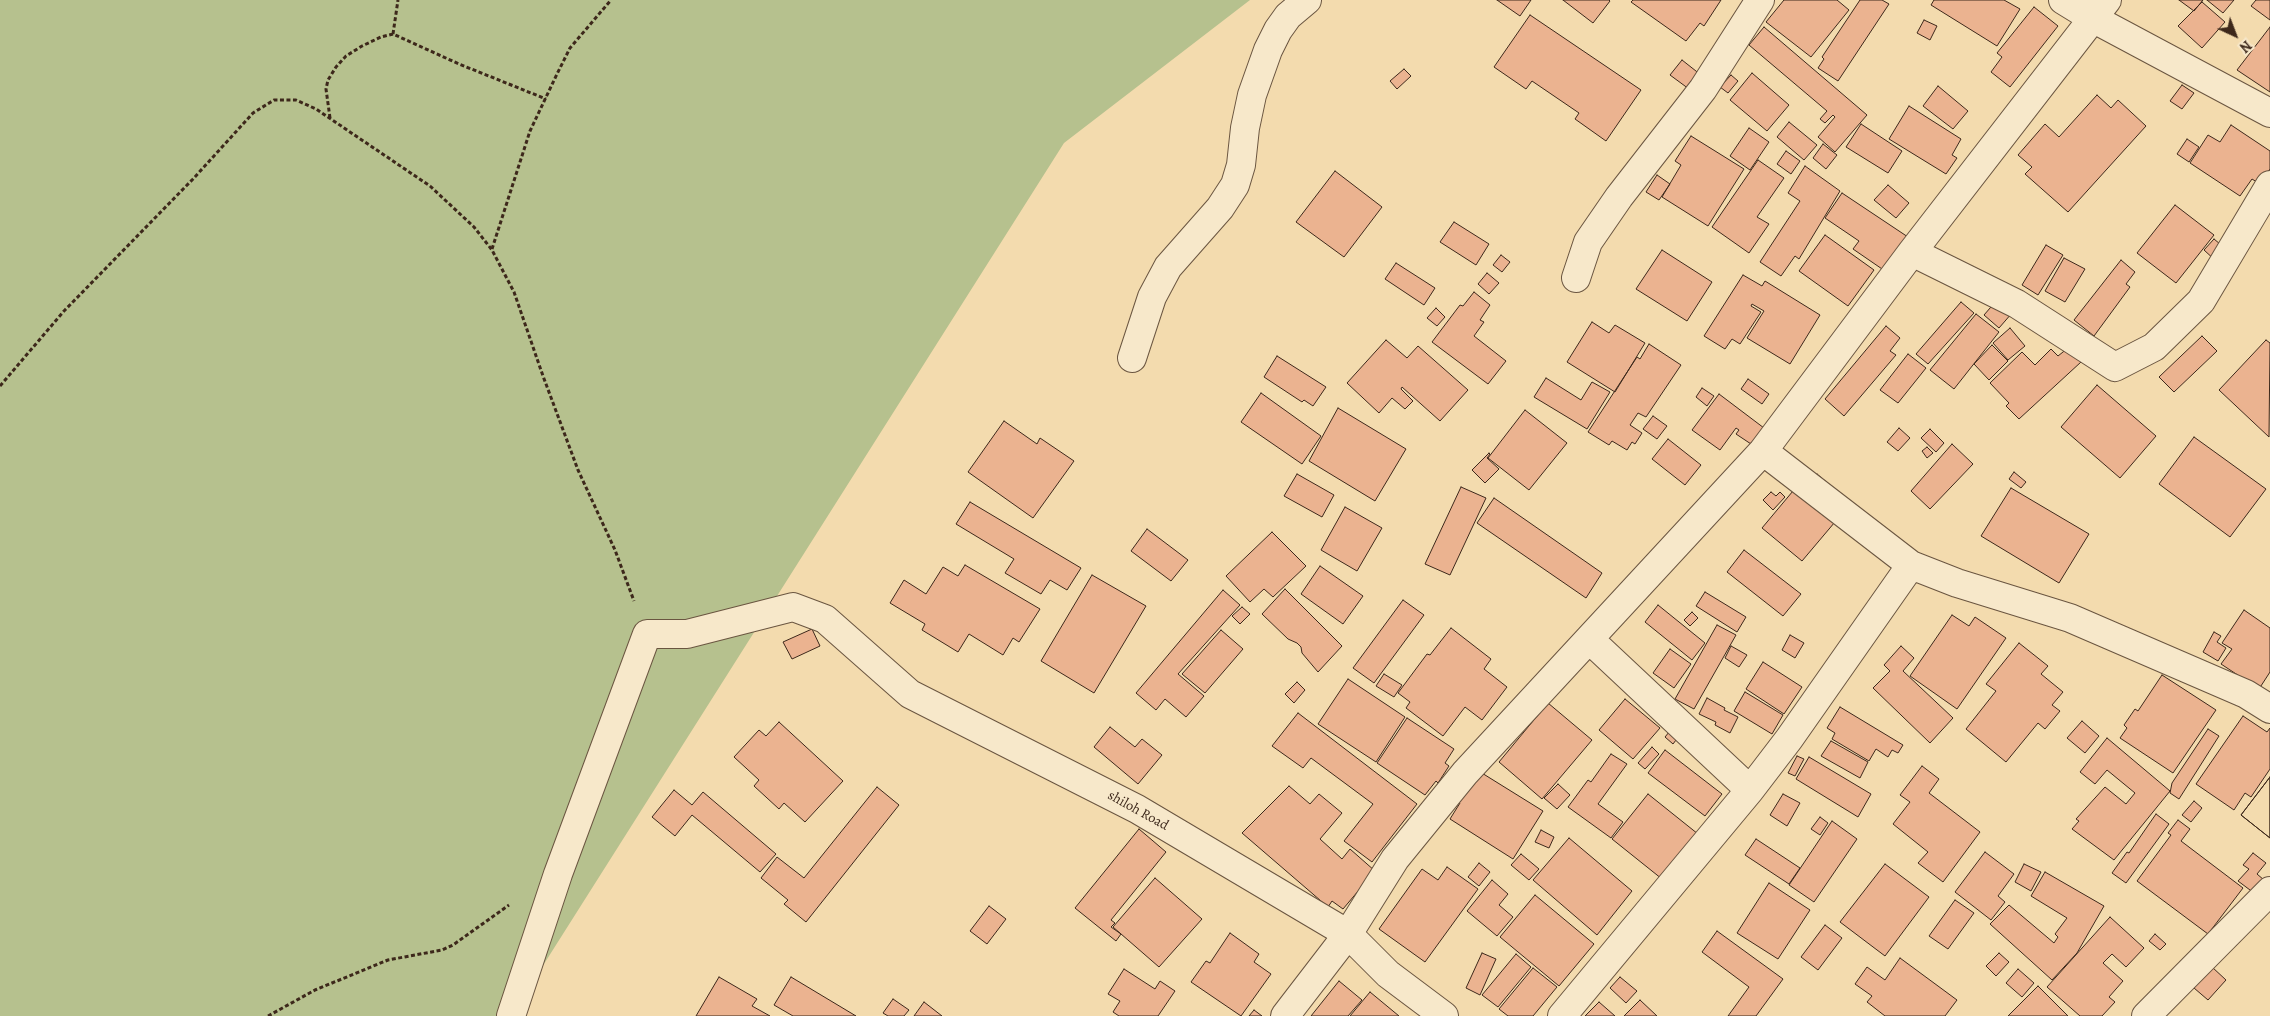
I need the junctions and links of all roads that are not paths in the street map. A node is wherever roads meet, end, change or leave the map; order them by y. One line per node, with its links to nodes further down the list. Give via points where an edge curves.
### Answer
1 (1307, 0): 9 (street, via 1288,16 1268,50 1252,94 1235,185 1220,208 1168,266 1152,297)
2 (1760, 0): 8 (street, via 1703,89 1588,242)
3 (2063, 0): 4 (street)
4 (2100, 9): 5 (street); 7 (street)
5 (2270, 113)
6 (2270, 185): 7 (street, via 2202,301 2154,347 2115,367 2017,304)
7 (1912, 252): 10 (street)
8 (1576, 278)
9 (1132, 358)
10 (1763, 451): 11 (street); 12 (street)
11 (1911, 565): 13 (street, via 1957,583 2070,618 2246,694); 14 (street)
12 (1589, 639): 14 (street); 16 (street, via 1465,773 1395,859)
13 (2270, 709)
14 (1750, 790): 20 (street)
15 (2270, 890): 21 (street)
16 (1348, 934): 17 (street, shiloh Road, via 1137,809 910,694 826,619 793,607 686,634 647,634 585,799); 18 (street); 19 (street, shiloh Road, via 1388,974)
17 (510, 1016)
18 (1285, 1016)
19 (1444, 1016)
20 (1562, 1016)
21 (2146, 1016)

